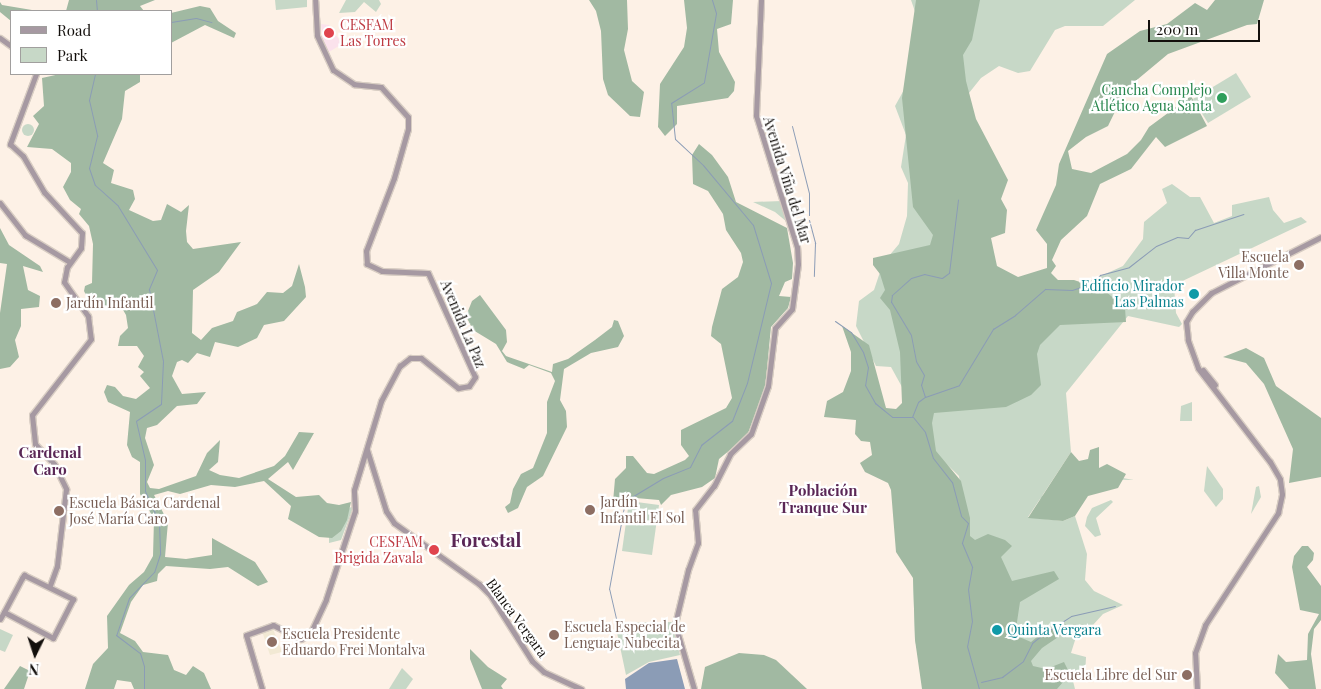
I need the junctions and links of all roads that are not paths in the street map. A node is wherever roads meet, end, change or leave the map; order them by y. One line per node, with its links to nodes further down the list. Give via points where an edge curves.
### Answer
1 (315, 0): 7 (street, Avenida La Paz, via 317,35 333,70 354,84 380,88 406,111 409,123 394,178 366,251 367,264 382,271 428,273 475,377 469,386 458,388 421,358 414,356 405,361 381,401)
2 (761, 0): 13 (street, Avenida Viña del Mar, via 755,110 797,247 798,264 792,309 775,328 768,386 751,434 730,454 714,486 695,510 698,543 688,570 676,624)
3 (36, 75): 6 (street, via 10,143 23,156 44,192 82,233 80,248)
4 (0, 203): 6 (street, via 25,235)
5 (1321, 237): 14 (street, via 1202,299 1186,322 1194,357 1280,479 1282,499 1278,513 1205,626 1195,653)
6 (70, 262): 8 (street, via 64,282 88,316 90,343 38,404 31,422 35,444 54,464 66,489 57,566)
7 (366, 449): 11 (street, via 354,490 355,511 326,600 310,634 301,639 273,625 246,635); 12 (street, Blanca Vergara, via 388,515 465,571 490,595 532,661 544,672)
8 (50, 585): 9 (street, via 24,576); 9 (street, via 74,599 53,638)
9 (4, 612): 10 (street)
10 (0, 619)
11 (262, 689)
12 (581, 689)
13 (694, 689)
14 (1197, 689)

